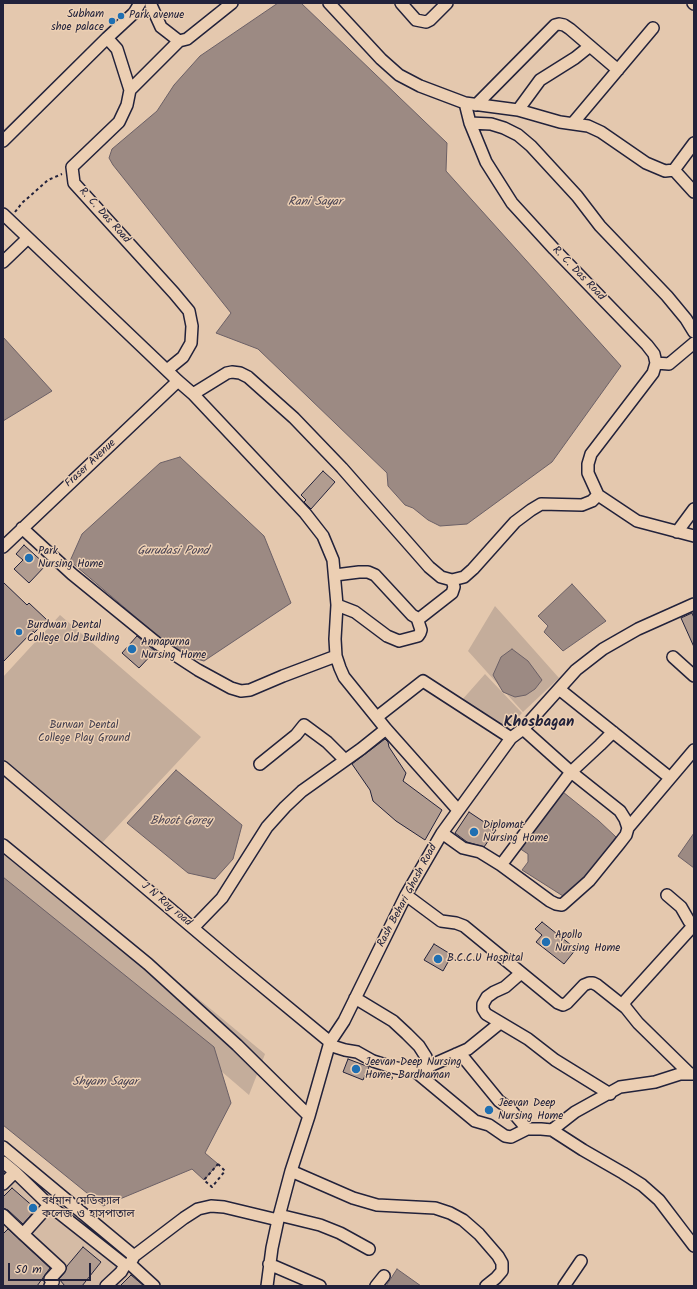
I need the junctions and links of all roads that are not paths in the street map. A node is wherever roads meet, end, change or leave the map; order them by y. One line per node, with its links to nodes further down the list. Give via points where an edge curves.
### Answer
1 (232, 3): 8 (street, via 187,39)
2 (329, 3): 12 (street, via 399,75 420,86)
3 (400, 3): 4 (street, via 416,20 426,22)
4 (447, 3)
5 (146, 4): 7 (street); 8 (street, via 162,27)
6 (653, 28): 10 (street)
7 (107, 38): 11 (street, via 117,49); 16 (street)
8 (179, 41): 11 (street)
9 (590, 46): 10 (street); 12 (street, via 564,25 555,25); 13 (street, via 540,80)
10 (618, 70): 15 (street)
11 (130, 90): 26 (street, R. C. Das Road, via 127,105 119,122 72,167 72,170 74,183 189,311 192,326 191,343 183,357)
12 (471, 104): 13 (street); 14 (street, R. C. Das Road)
13 (518, 110): 15 (street)
14 (470, 123): 23 (street, via 491,124 504,128 531,146 577,196 600,226 667,296); 25 (street, R. C. Das Road, via 486,162 512,203 647,344 654,354)
15 (573, 124): 18 (street, via 588,126 601,132 646,163 665,171)
16 (3, 141)
17 (694, 143): 18 (street)
18 (674, 170): 19 (street)
19 (694, 192)
20 (6, 217): 21 (street)
21 (28, 238): 22 (street); 26 (street)
22 (3, 262)
23 (694, 332)
24 (694, 343): 25 (street, via 669,364)
25 (656, 363): 29 (street, via 653,373 591,454 588,473)
26 (167, 370): 27 (street)
27 (178, 381): 28 (street); 31 (street, Fraser Avenue)
28 (193, 394): 35 (street, via 306,513 330,550); 36 (street, via 227,373 240,373 248,377 294,418 342,468 429,567 441,577)
29 (598, 495): 32 (street, via 637,521); 36 (street, via 582,505 542,504 531,510 515,522 464,577)
30 (694, 509): 32 (street)
31 (22, 528): 34 (street, Fraser Avenue); 40 (street, via 72,574 158,644 231,688 250,690)
32 (677, 532): 33 (street)
33 (694, 536)
34 (3, 546)
35 (335, 575): 38 (street); 39 (street, via 368,572 375,575)
36 (452, 580): 39 (street, via 452,593)
37 (694, 604): 43 (street, Rash Behari Ghosh Road, via 638,629 603,649 576,670)
38 (337, 605): 39 (street, via 355,612 399,641 418,636 421,630); 40 (street)
39 (417, 618)
40 (336, 656): 44 (street, via 344,677)
41 (672, 657): 42 (street)
42 (694, 676)
43 (559, 689): 46 (street, Rash Behari Ghosh Road); 47 (street)
44 (377, 717): 45 (street); 48 (street, via 423,681)
45 (386, 729): 50 (street); 55 (street)
46 (523, 729): 48 (street, Rash Behari Ghosh Road); 53 (street)
47 (613, 732): 53 (street); 54 (street)
48 (511, 738): 55 (street, Rash Behari Ghosh Road)
49 (694, 750): 54 (street)
50 (345, 760): 51 (street, via 327,742 304,725 296,735); 63 (street, via 302,790 285,807 267,827 222,898)
51 (260, 764)
52 (3, 767): 63 (street, J N Roy road)
53 (571, 772): 56 (street, via 620,811); 59 (street)
54 (669, 777): 56 (street)
55 (458, 810): 57 (street, Rash Behari Ghosh Road)
56 (628, 828): 59 (street, via 626,835 589,880 562,905 550,901)
57 (442, 833): 59 (street, via 463,848 476,850); 60 (street, Rash Behari Ghosh Road)
58 (3, 845): 74 (street, via 148,964 237,1045)
59 (501, 865)
60 (406, 895): 64 (street, via 441,922 464,926); 65 (street, Rash Behari Ghosh Road)
61 (667, 895): 62 (street, via 680,907)
62 (693, 927): 66 (street, via 626,1000)
63 (193, 928): 68 (street, J N Roy road)
64 (522, 973): 66 (street, via 558,1003 567,1003 584,985 593,983); 67 (street, via 510,984 494,992 483,1004 482,1009 486,1014)
65 (355, 998): 68 (street, Rash Behari Ghosh Road); 70 (street, via 393,1021 408,1034 426,1057)
66 (626, 1008): 72 (street, via 638,1023)
67 (500, 1023): 69 (street, via 468,1049); 73 (street)
68 (330, 1043): 71 (street, via 357,1052 373,1061); 74 (street, Rash Behari Ghosh Road)
69 (456, 1054): 70 (street); 75 (street, via 463,1057)
70 (429, 1067): 71 (street)
71 (416, 1072): 75 (street, via 478,1123 489,1125 511,1137)
72 (692, 1074): 73 (street, via 680,1074 655,1082 620,1087)
73 (610, 1094): 76 (street, via 574,1112)
74 (309, 1116): 79 (street, Rash Behari Ghosh Road)
75 (527, 1129): 76 (street)
76 (552, 1130): 86 (street, via 642,1185 659,1200)
77 (3, 1147): 89 (street)
78 (3, 1162): 80 (street)
79 (291, 1171): 84 (street, Rash Behari Ghosh Road); 98 (street, via 353,1198 377,1205 435,1208 450,1212 479,1234 502,1263 502,1271)
80 (15, 1172): 81 (street); 82 (street)
81 (3, 1184)
82 (49, 1205): 85 (street); 89 (street)
83 (3, 1215): 85 (street)
84 (278, 1217): 87 (street, via 297,1218 333,1230); 89 (street, via 224,1207 198,1209); 90 (street, Rash Behari Ghosh Road)
85 (24, 1234): 92 (street, via 60,1268 50,1279 53,1282)
86 (694, 1246)
87 (369, 1249)
88 (581, 1260): 99 (street)
89 (130, 1261): 93 (street); 94 (street)
90 (270, 1264): 95 (street, Rash Behari Ghosh Road); 96 (street)
91 (384, 1276): 97 (street)
92 (50, 1286)
93 (106, 1286)
94 (154, 1286)
95 (267, 1286)
96 (320, 1286)
97 (376, 1286)
98 (486, 1286)
99 (564, 1286)

